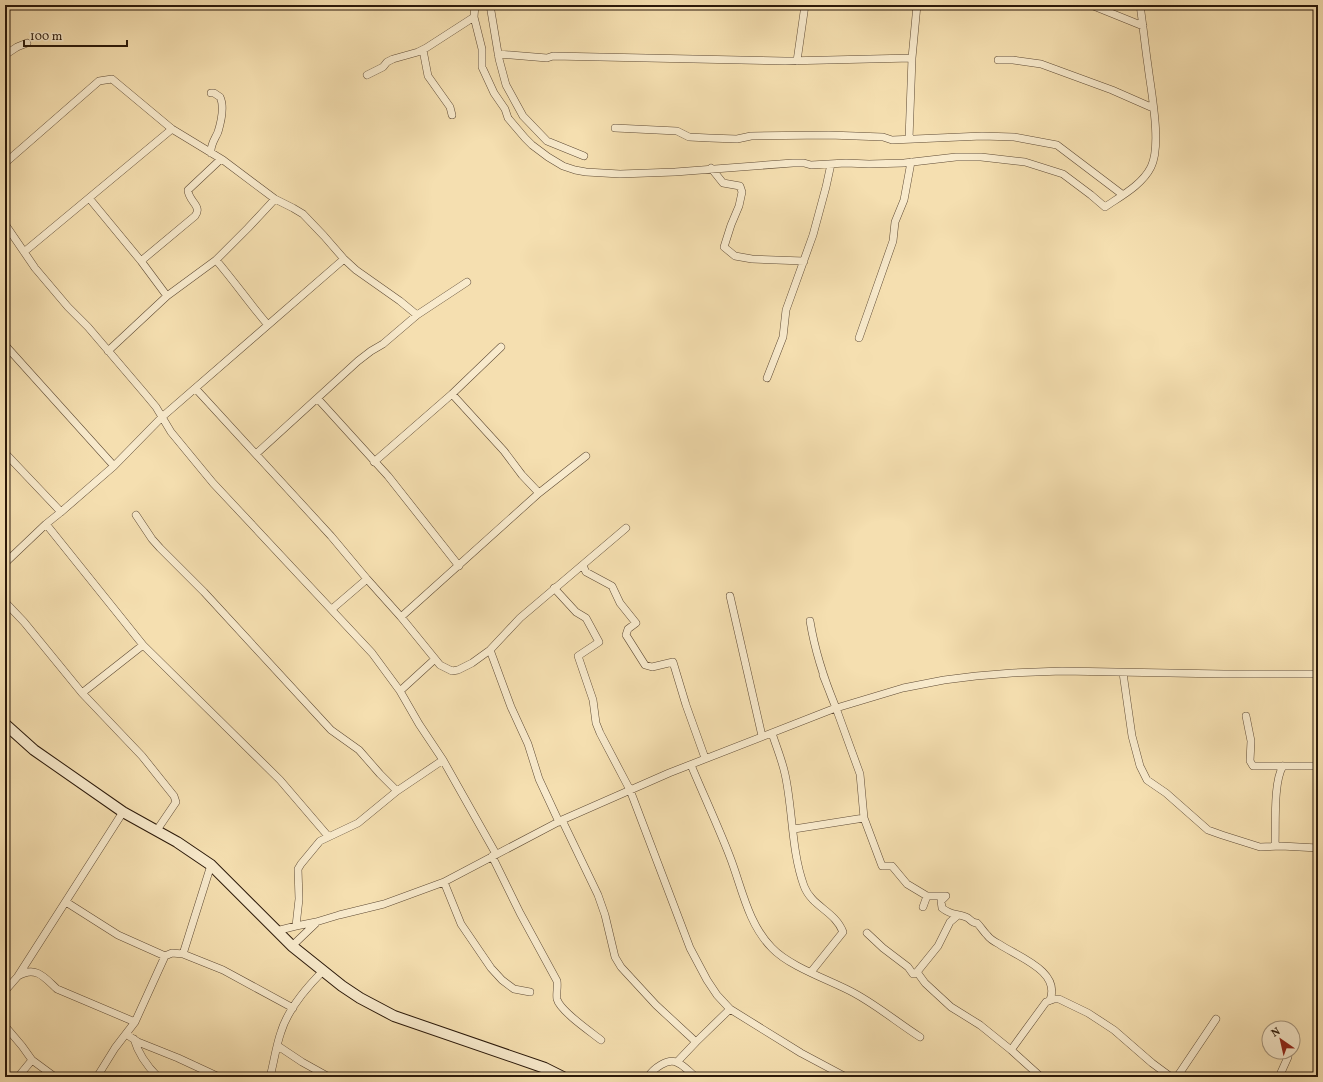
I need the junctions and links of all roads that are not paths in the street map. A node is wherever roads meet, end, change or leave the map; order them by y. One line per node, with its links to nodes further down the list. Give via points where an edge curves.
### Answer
1 (475, 5): 7 (street)
2 (490, 5): 11 (street)
3 (805, 5): 15 (street)
4 (917, 5): 13 (street)
5 (1091, 5): 8 (street)
6 (1140, 5): 8 (street)
7 (474, 17): 10 (street); 29 (street, via 482,49 482,67 494,93 511,122 532,145 548,157 568,168 586,172 620,174)
8 (1143, 26): 18 (street)
9 (27, 43): 12 (street)
10 (423, 50): 16 (street, via 393,59); 19 (street, via 428,76 450,107)
11 (498, 54): 15 (street, via 547,58 553,56); 24 (street, via 506,85 523,116 547,141)
12 (5, 55)
13 (912, 58): 15 (street); 22 (street)
14 (998, 60): 18 (street, via 1041,64)
15 (797, 61)
16 (366, 75)
17 (211, 93): 23 (street, via 220,97 223,108)
18 (1153, 108): 30 (street, via 1156,140 1151,167 1144,177)
19 (452, 114)
20 (615, 128): 22 (street, via 677,131 689,137 709,138 829,135)
21 (172, 129): 23 (street); 27 (street, via 112,79 103,79); 31 (street)
22 (909, 139): 30 (street, via 1014,137 1057,145)
23 (211, 153): 25 (street)
24 (584, 156)
25 (221, 159): 32 (street); 37 (street, via 188,190 198,213)
26 (910, 162): 28 (street); 30 (street, via 981,157 1025,162 1063,174 1105,207); 43 (street, via 904,200 895,222 893,241)
27 (5, 163)
28 (831, 164): 29 (street, via 793,163); 38 (street, via 823,201)
29 (711, 168): 38 (street, via 723,183 740,186 742,192 724,247 736,256 752,259)
30 (1123, 195)
31 (89, 198): 34 (street); 37 (street)
32 (274, 199): 35 (street, via 293,208 309,220); 36 (street)
33 (5, 224): 34 (street)
34 (24, 252): 46 (street)
35 (344, 259): 41 (street); 42 (street)
36 (216, 260): 40 (street); 42 (street)
37 (141, 261): 40 (street)
38 (804, 261): 48 (street, via 786,310 783,337)
39 (467, 282): 41 (street)
40 (167, 296): 46 (street)
41 (416, 315): 51 (street, via 399,332 358,362)
42 (268, 325): 49 (street)
43 (859, 338)
44 (5, 345): 47 (street)
45 (501, 347): 50 (street)
46 (108, 351): 52 (street)
47 (8, 353): 57 (street)
48 (767, 378)
49 (196, 389): 52 (street); 54 (street)
50 (452, 394): 56 (street); 58 (street)
51 (318, 399): 54 (street); 56 (street)
52 (162, 417): 57 (street); 70 (street, via 184,449 213,483)
53 (5, 453): 59 (street)
54 (256, 454): 66 (street)
55 (586, 456): 58 (street)
56 (374, 462): 64 (street, via 388,476)
57 (114, 466): 59 (street)
58 (539, 493): 64 (street)
59 (61, 512): 61 (street)
60 (136, 514): 91 (street, via 160,548 331,730 359,750)
61 (46, 524): 63 (street); 73 (street)
62 (626, 528): 65 (street)
63 (5, 562)
64 (458, 566): 71 (street)
65 (583, 566): 67 (street); 85 (street, via 586,572 612,586 620,603 636,623 628,629 626,635 645,665 652,667 673,662)
66 (367, 579): 70 (street); 71 (street)
67 (554, 588): 74 (street, via 520,618); 90 (street, via 576,612 586,618 599,642 578,656 593,700 596,723)
68 (730, 596): 84 (street)
69 (5, 602): 79 (street)
70 (332, 608): 78 (street, via 372,653)
71 (401, 617): 75 (street)
72 (810, 621): 80 (street, via 823,676)
73 (143, 645): 79 (street); 97 (street, via 280,780)
74 (490, 650): 75 (street, via 458,670 452,671 440,665); 94 (street, via 540,779)
75 (435, 659): 78 (street)
76 (1123, 673): 77 (street); 80 (street, via 1062,671 944,680 903,688); 98 (street, via 1132,736 1146,780 1166,793 1208,830 1236,841 1257,846)
77 (1318, 674)
78 (400, 690): 86 (street)
79 (82, 693): 96 (street, via 142,756 174,796 176,802)
80 (836, 708): 83 (street); 93 (street, via 860,774)
81 (1246, 716): 88 (street, via 1251,741 1251,764)
82 (5, 726): 92 (street, via 34,750)
83 (772, 733): 84 (street); 95 (street, via 785,773)
84 (762, 736): 85 (street)
85 (705, 758): 87 (street)
86 (443, 760): 91 (street); 100 (street)
87 (691, 765): 90 (street); 115 (street, via 759,932 773,949)
88 (1283, 766): 89 (street); 98 (street, via 1278,783)
89 (1318, 766)
90 (630, 790): 94 (street); 122 (street, via 690,948 707,980)
91 (397, 791): 97 (street, via 358,823)
92 (123, 812): 96 (street); 104 (street)
93 (864, 818): 95 (street); 103 (street, via 882,866 892,866 907,884)
94 (561, 821): 100 (street); 130 (street, via 598,895 615,957 621,967 643,992)
95 (794, 828): 115 (street, via 805,887 813,900 837,919 843,932)
96 (157, 830): 101 (street)
97 (328, 836): 108 (street, via 320,841 299,866)
98 (1275, 846): 99 (street)
99 (1318, 848)
100 (494, 855): 102 (street); 129 (street, via 520,913 557,980 556,996 560,1007)
101 (211, 865): 109 (street); 112 (street)
102 (444, 882): 107 (street, via 384,904); 119 (street, via 461,924 491,968 514,989)
103 (927, 896): 105 (street); 106 (street, via 946,896 941,901 942,908)
104 (66, 902): 113 (street, via 118,935); 117 (street)
105 (923, 907)
106 (957, 916): 116 (street, via 950,922 938,946); 120 (street, via 967,917 972,923 977,923 987,936 1042,971 1051,982 1053,993)
107 (316, 922): 108 (street); 111 (street)
108 (296, 926): 109 (street)
109 (276, 931): 111 (street)
110 (867, 933): 116 (street, via 913,974)
111 (292, 946): 114 (street)
112 (183, 954): 113 (street, via 172,953); 121 (street, via 223,970)
113 (165, 956): 124 (street)
114 (323, 971): 121 (street); 143 (street, via 360,998 394,1016 545,1068)
115 (811, 972): 127 (street, via 876,1006)
116 (918, 972): 132 (street, via 925,983 952,1007)
117 (18, 976): 118 (street); 124 (street, via 29,972 40,974 57,989)
118 (5, 991)
119 (530, 992)
120 (1050, 1000): 132 (street); 148 (street, via 1059,1000 1088,1013 1114,1030)
121 (293, 1008): 131 (street, via 281,1031)
122 (730, 1009): 130 (street); 146 (street, via 801,1053)
123 (1216, 1019): 149 (street)
124 (135, 1022): 126 (street)
125 (5, 1026): 133 (street)
126 (126, 1034): 128 (street); 138 (street)
127 (920, 1037)
128 (134, 1039): 139 (street, via 142,1056); 140 (street)
129 (601, 1040)
130 (696, 1042): 135 (street)
131 (278, 1046): 141 (street); 142 (street)
132 (1011, 1050): 147 (street)
133 (32, 1060): 136 (street); 137 (street)
134 (1287, 1060): 150 (street)
135 (677, 1062): 144 (street, via 661,1065); 145 (street)
136 (18, 1077)
137 (55, 1077)
138 (97, 1077)
139 (158, 1077)
140 (219, 1077)
141 (270, 1077)
142 (329, 1077)
143 (563, 1077)
144 (648, 1077)
145 (696, 1077)
146 (846, 1077)
147 (1041, 1077)
148 (1171, 1077)
149 (1177, 1077)
150 (1279, 1077)

